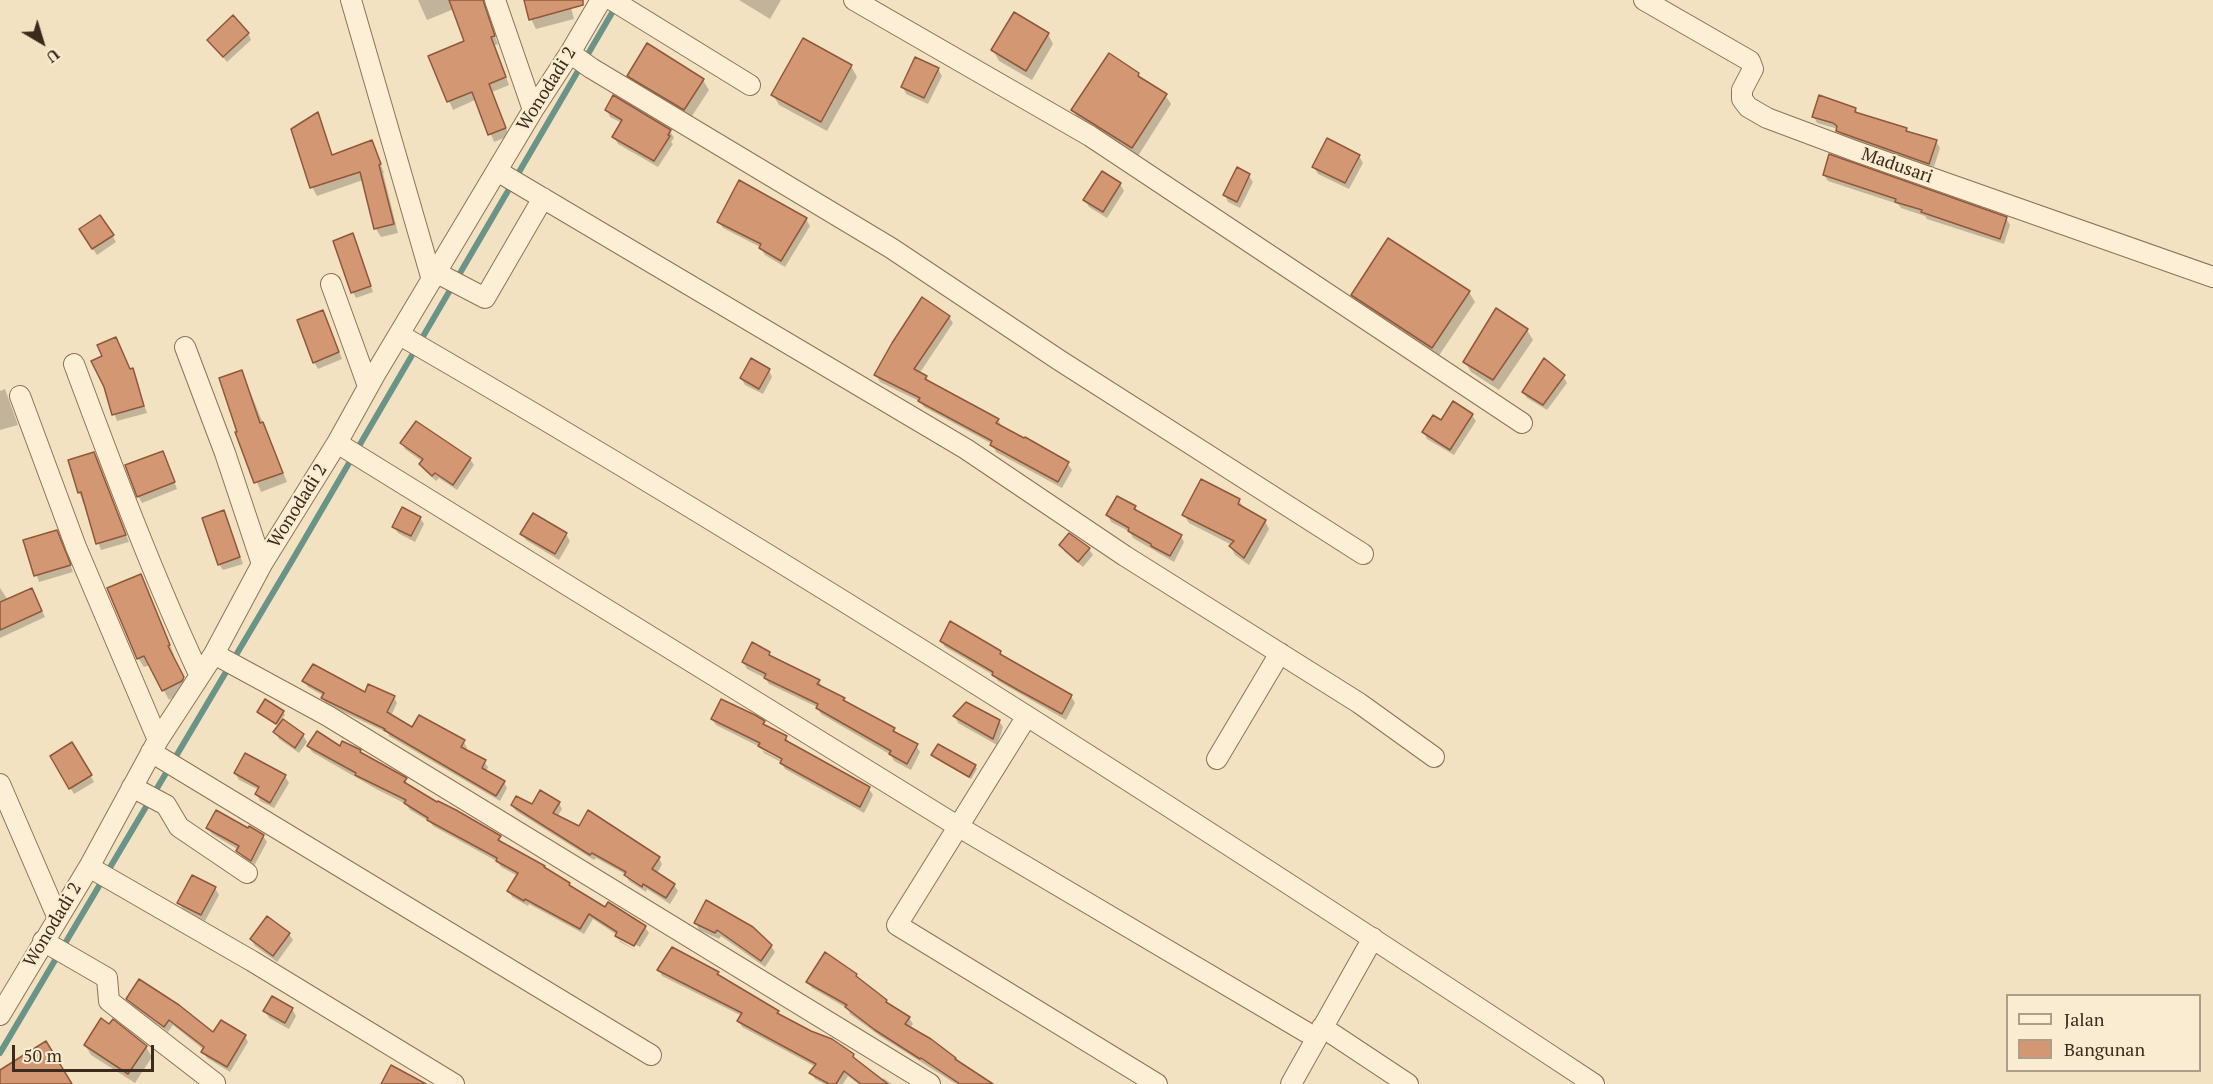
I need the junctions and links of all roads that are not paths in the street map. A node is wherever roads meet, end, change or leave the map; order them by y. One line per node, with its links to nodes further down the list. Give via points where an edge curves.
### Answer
1 (351, 0): 13 (street)
2 (495, 0): 9 (street)
3 (601, 0): 7 (street, Wonodadi 2)
4 (854, 0): 20 (street, via 1090,136)
5 (1644, 0): 12 (street, Madusari, via 1750,61 1753,69 1742,99 1767,118)
6 (617, 3): 8 (street)
7 (580, 60): 9 (street, Wonodadi 2); 22 (street, via 891,248)
8 (750, 84)
9 (533, 110): 10 (street, Wonodadi 2)
10 (501, 173): 11 (street); 13 (street, Wonodadi 2)
11 (543, 198): 13 (street, via 485,298); 24 (street, via 966,449 1125,556)
12 (2213, 277)
13 (445, 279): 15 (street, Wonodadi 2)
14 (331, 284): 18 (street)
15 (410, 341): 18 (street, Wonodadi 2); 27 (street, via 671,495)
16 (185, 347): 23 (street)
17 (74, 364): 26 (street, via 130,515)
18 (368, 386): 21 (street, Wonodadi 2)
19 (20, 396): 28 (street, via 76,547)
20 (1522, 423)
21 (350, 450): 23 (street, Wonodadi 2); 33 (street)
22 (1362, 554)
23 (262, 564): 25 (street, Wonodadi 2)
24 (1280, 653): 29 (street); 30 (street)
25 (226, 660): 26 (street, Wonodadi 2); 44 (street, via 338,722)
26 (199, 674): 28 (street, Wonodadi 2)
27 (1027, 716): 33 (street); 37 (street)
28 (162, 754): 32 (street, Wonodadi 2); 41 (street)
29 (1434, 757)
30 (1217, 759)
31 (0, 784): 36 (street)
32 (140, 791): 34 (street, Wonodadi 2); 35 (street, via 166,805 179,828)
33 (959, 827): 40 (street); 45 (street, via 897,925)
34 (100, 873): 36 (street, Wonodadi 2); 43 (street)
35 (247, 873)
36 (57, 916): 38 (street, Wonodadi 2)
37 (1373, 938): 40 (street); 48 (street)
38 (55, 947): 39 (street, Wonodadi 2); 42 (street, via 107,978 109,1001)
39 (0, 1015)
40 (1314, 1029): 46 (street); 47 (street)
41 (651, 1055)
42 (215, 1083)
43 (454, 1084)
44 (930, 1084)
45 (1157, 1084)
46 (1291, 1084)
47 (1408, 1084)
48 (1594, 1084)

